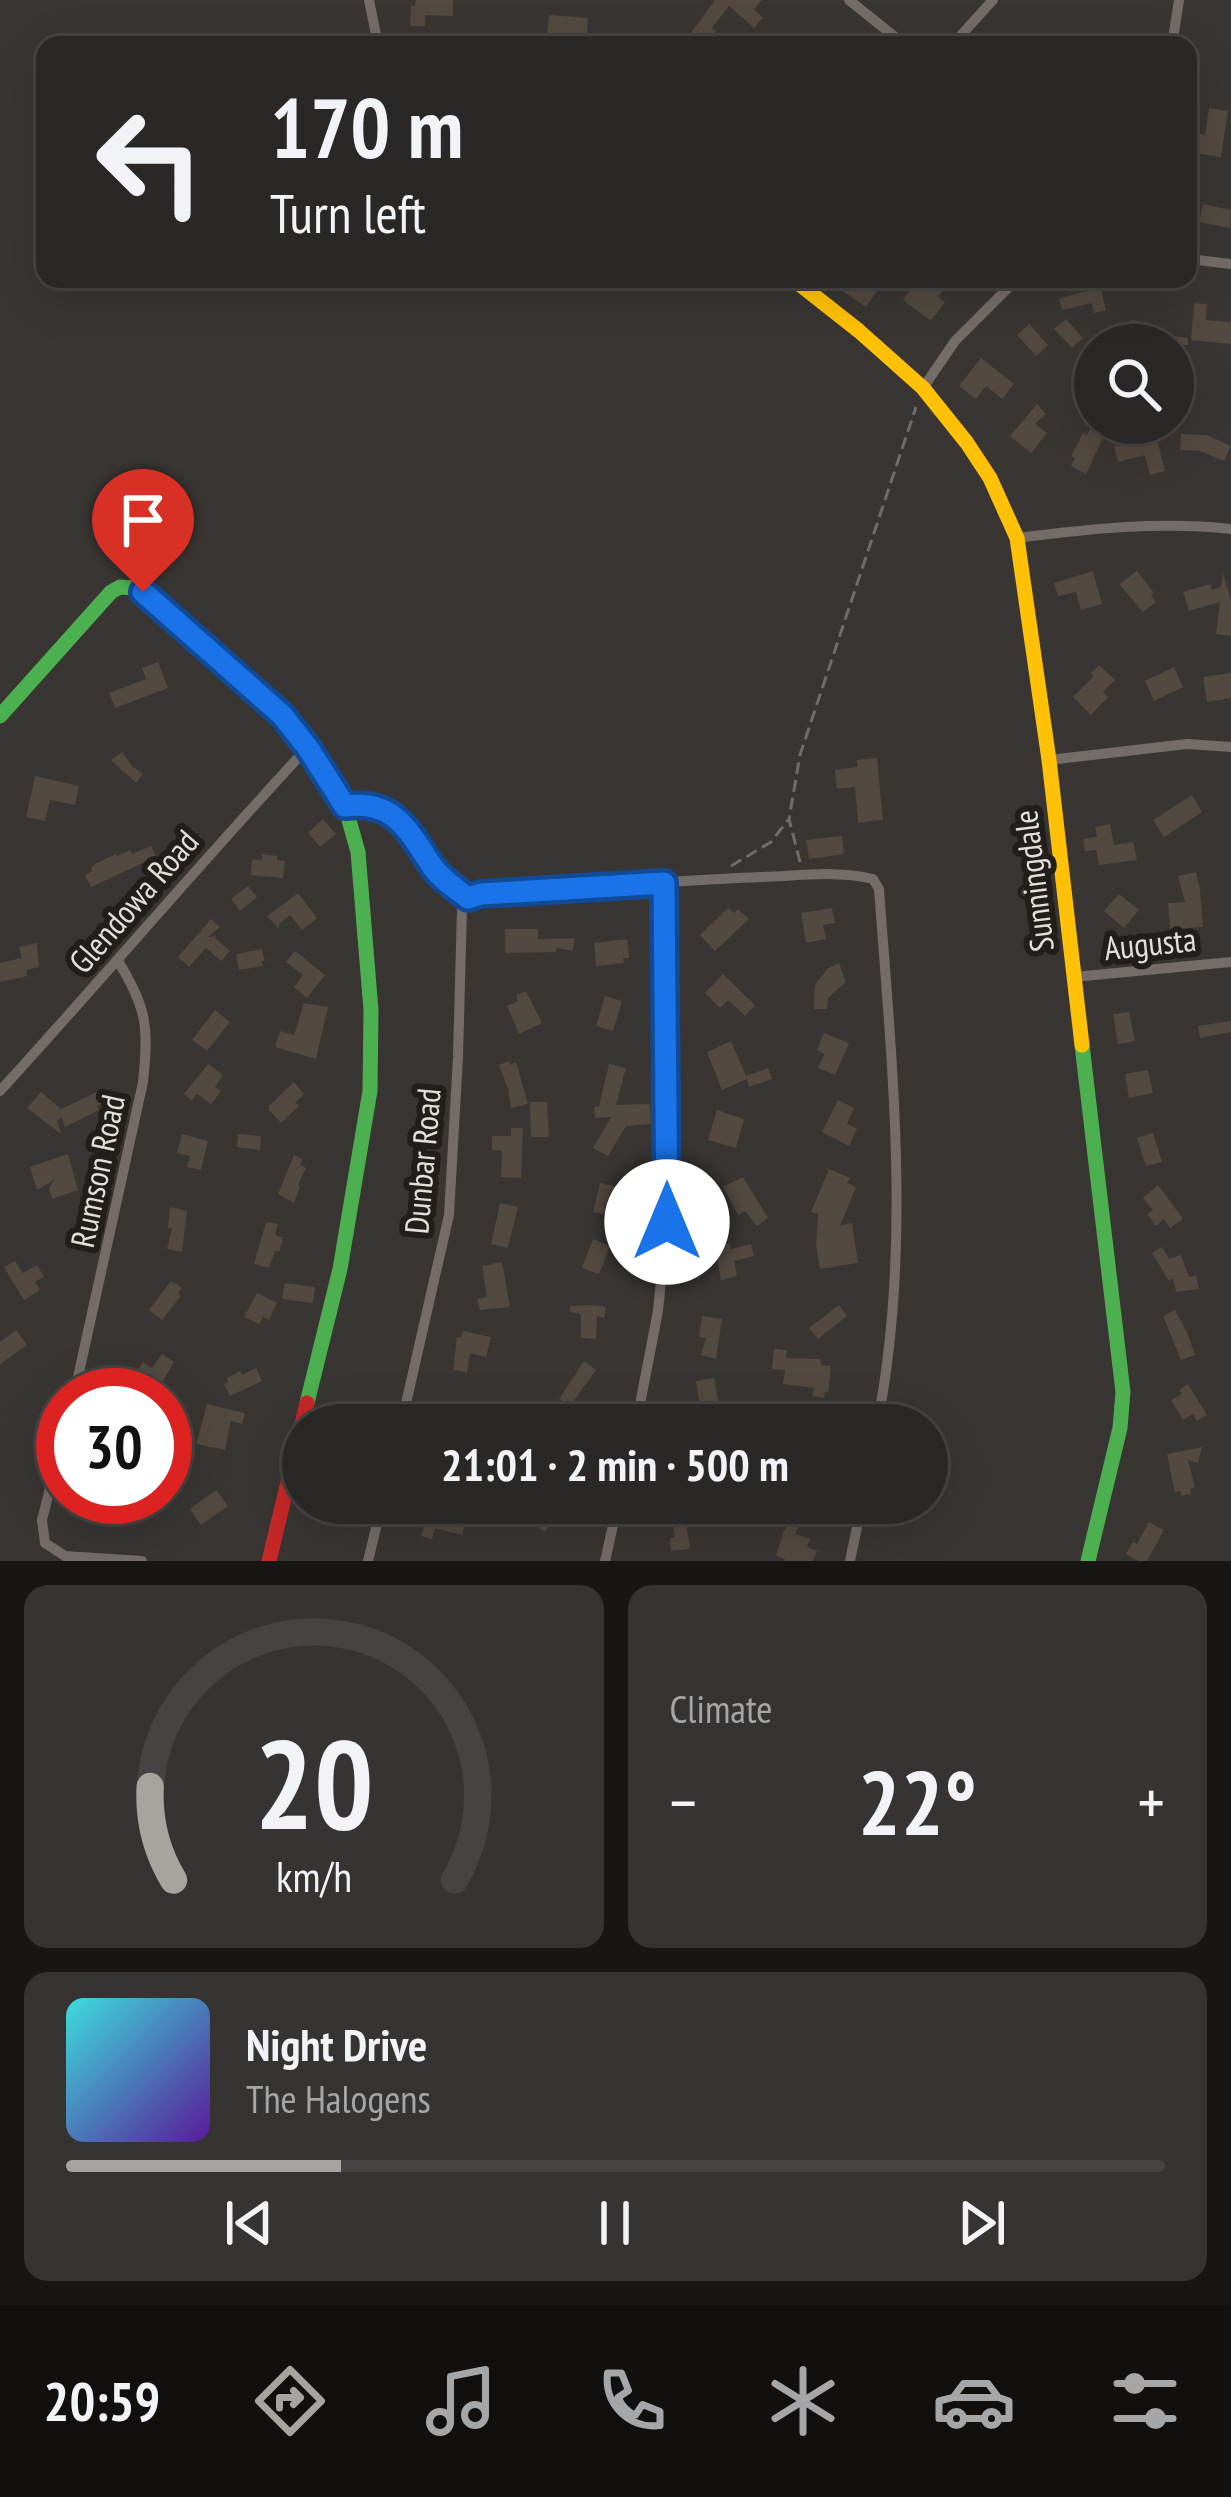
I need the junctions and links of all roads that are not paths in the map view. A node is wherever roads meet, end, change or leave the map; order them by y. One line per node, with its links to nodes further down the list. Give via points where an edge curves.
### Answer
1 (369, 0): 5 (street)
2 (849, 0): 6 (street)
3 (993, 0): 7 (street)
4 (1179, 0): 8 (street)
5 (376, 36)
6 (894, 36)
7 (960, 36)
8 (1173, 36)
9 (1197, 260): 10 (street)
10 (1231, 264)
11 (804, 288): 13 (street, Sunningdale)
12 (1008, 288): 13 (street, via 955,341)
13 (923, 388): 15 (street, Sunningdale, via 990,478)
14 (1231, 529): 15 (street, via 1135,526)
15 (1017, 538): 19 (street, Sunningdale)
16 (0, 716): 18 (street, via 111,592 127,586 282,715)
17 (1231, 747): 19 (street, via 1187,744)
18 (308, 748): 20 (street); 23 (street, Glendowa Road)
19 (1049, 760): 25 (street, Sunningdale)
20 (345, 806): 22 (street, via 390,812); 36 (street, via 367,934 370,1091 340,1269)
21 (664, 883): 22 (street); 29 (street, via 667,1222); 30 (street, via 862,876 879,889 896,1229)
22 (468, 898): 28 (street, Dunbar Road, via 448,1215)
23 (118, 961): 26 (street, Glendowa Road); 27 (street, Rumson Road, via 146,1017 148,1040)
24 (1231, 962): 25 (street, Augusta)
25 (1074, 977): 40 (street, Sunningdale, via 1123,1392)
26 (0, 1091)
27 (80, 1368)
28 (406, 1404)
29 (640, 1404)
30 (880, 1404)
31 (43, 1524): 35 (street, via 45,1543 64,1556)
32 (377, 1524): 37 (street)
33 (613, 1524): 38 (street)
34 (858, 1524): 39 (street)
35 (142, 1561)
36 (269, 1561)
37 (368, 1561)
38 (605, 1561)
39 (850, 1561)
40 (1088, 1561)

